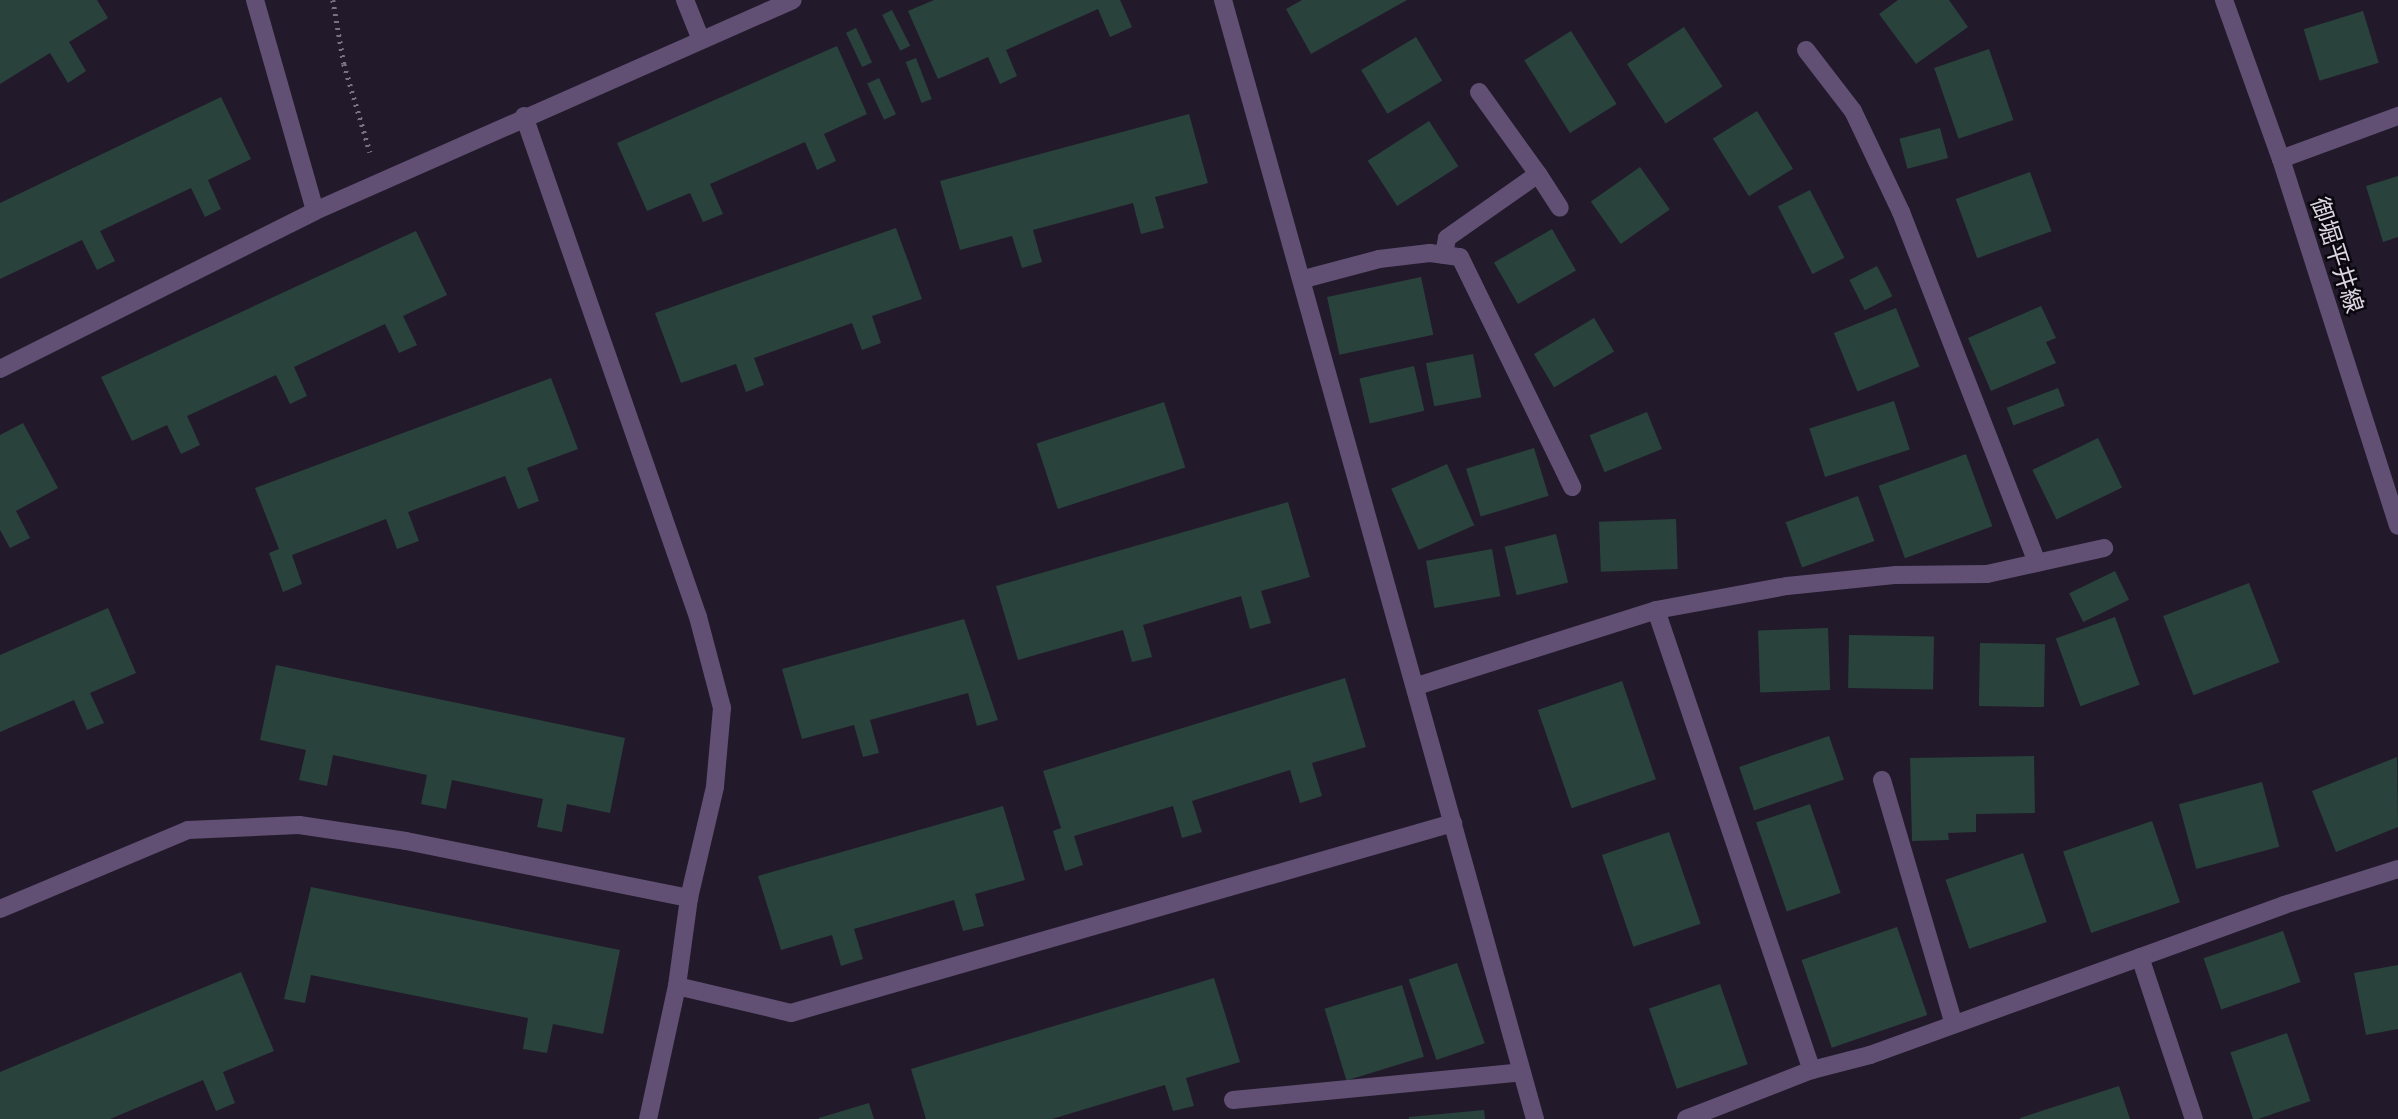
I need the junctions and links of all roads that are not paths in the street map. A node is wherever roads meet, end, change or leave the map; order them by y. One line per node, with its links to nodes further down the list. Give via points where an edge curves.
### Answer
1 (255, 0): 14 (street)
2 (685, 0): 6 (street)
3 (793, 0): 6 (street)
4 (1223, 0): 16 (street)
5 (2224, 0): 11 (street, 御堀平井線)
6 (701, 40): 9 (street)
7 (1806, 50): 21 (street, via 1853,111 1901,212)
8 (1479, 92): 12 (street)
9 (524, 116): 14 (street); 27 (street, via 691,596 722,708 715,787)
10 (2398, 116): 11 (street)
11 (2281, 159): 19 (street, 御堀平井線)
12 (1538, 174): 13 (street); 15 (street, via 1447,238)
13 (1560, 208)
14 (315, 211): 17 (street)
15 (1444, 255): 16 (street, via 1379,258); 18 (street, via 1460,257)
16 (1304, 279): 23 (street)
17 (0, 369)
18 (1572, 487)
19 (2398, 526)
20 (2104, 548): 21 (street)
21 (2036, 564): 22 (street, via 1987,574 1896,575 1787,586)
22 (1656, 611): 23 (street); 32 (street)
23 (1417, 686): 25 (street)
24 (1882, 780): 31 (street)
25 (1453, 823): 30 (street, via 791,1013); 33 (street)
26 (2398, 869): 29 (street)
27 (689, 898): 28 (street, via 406,841 299,825 188,830); 30 (street)
28 (0, 909)
29 (2140, 957): 31 (street); 38 (street)
30 (677, 986): 35 (street)
31 (1954, 1024): 32 (street)
32 (1812, 1070): 37 (street)
33 (1522, 1072): 34 (street); 36 (street)
34 (1233, 1100)
35 (648, 1119)
36 (1535, 1119)
37 (1686, 1119)
38 (2194, 1119)

